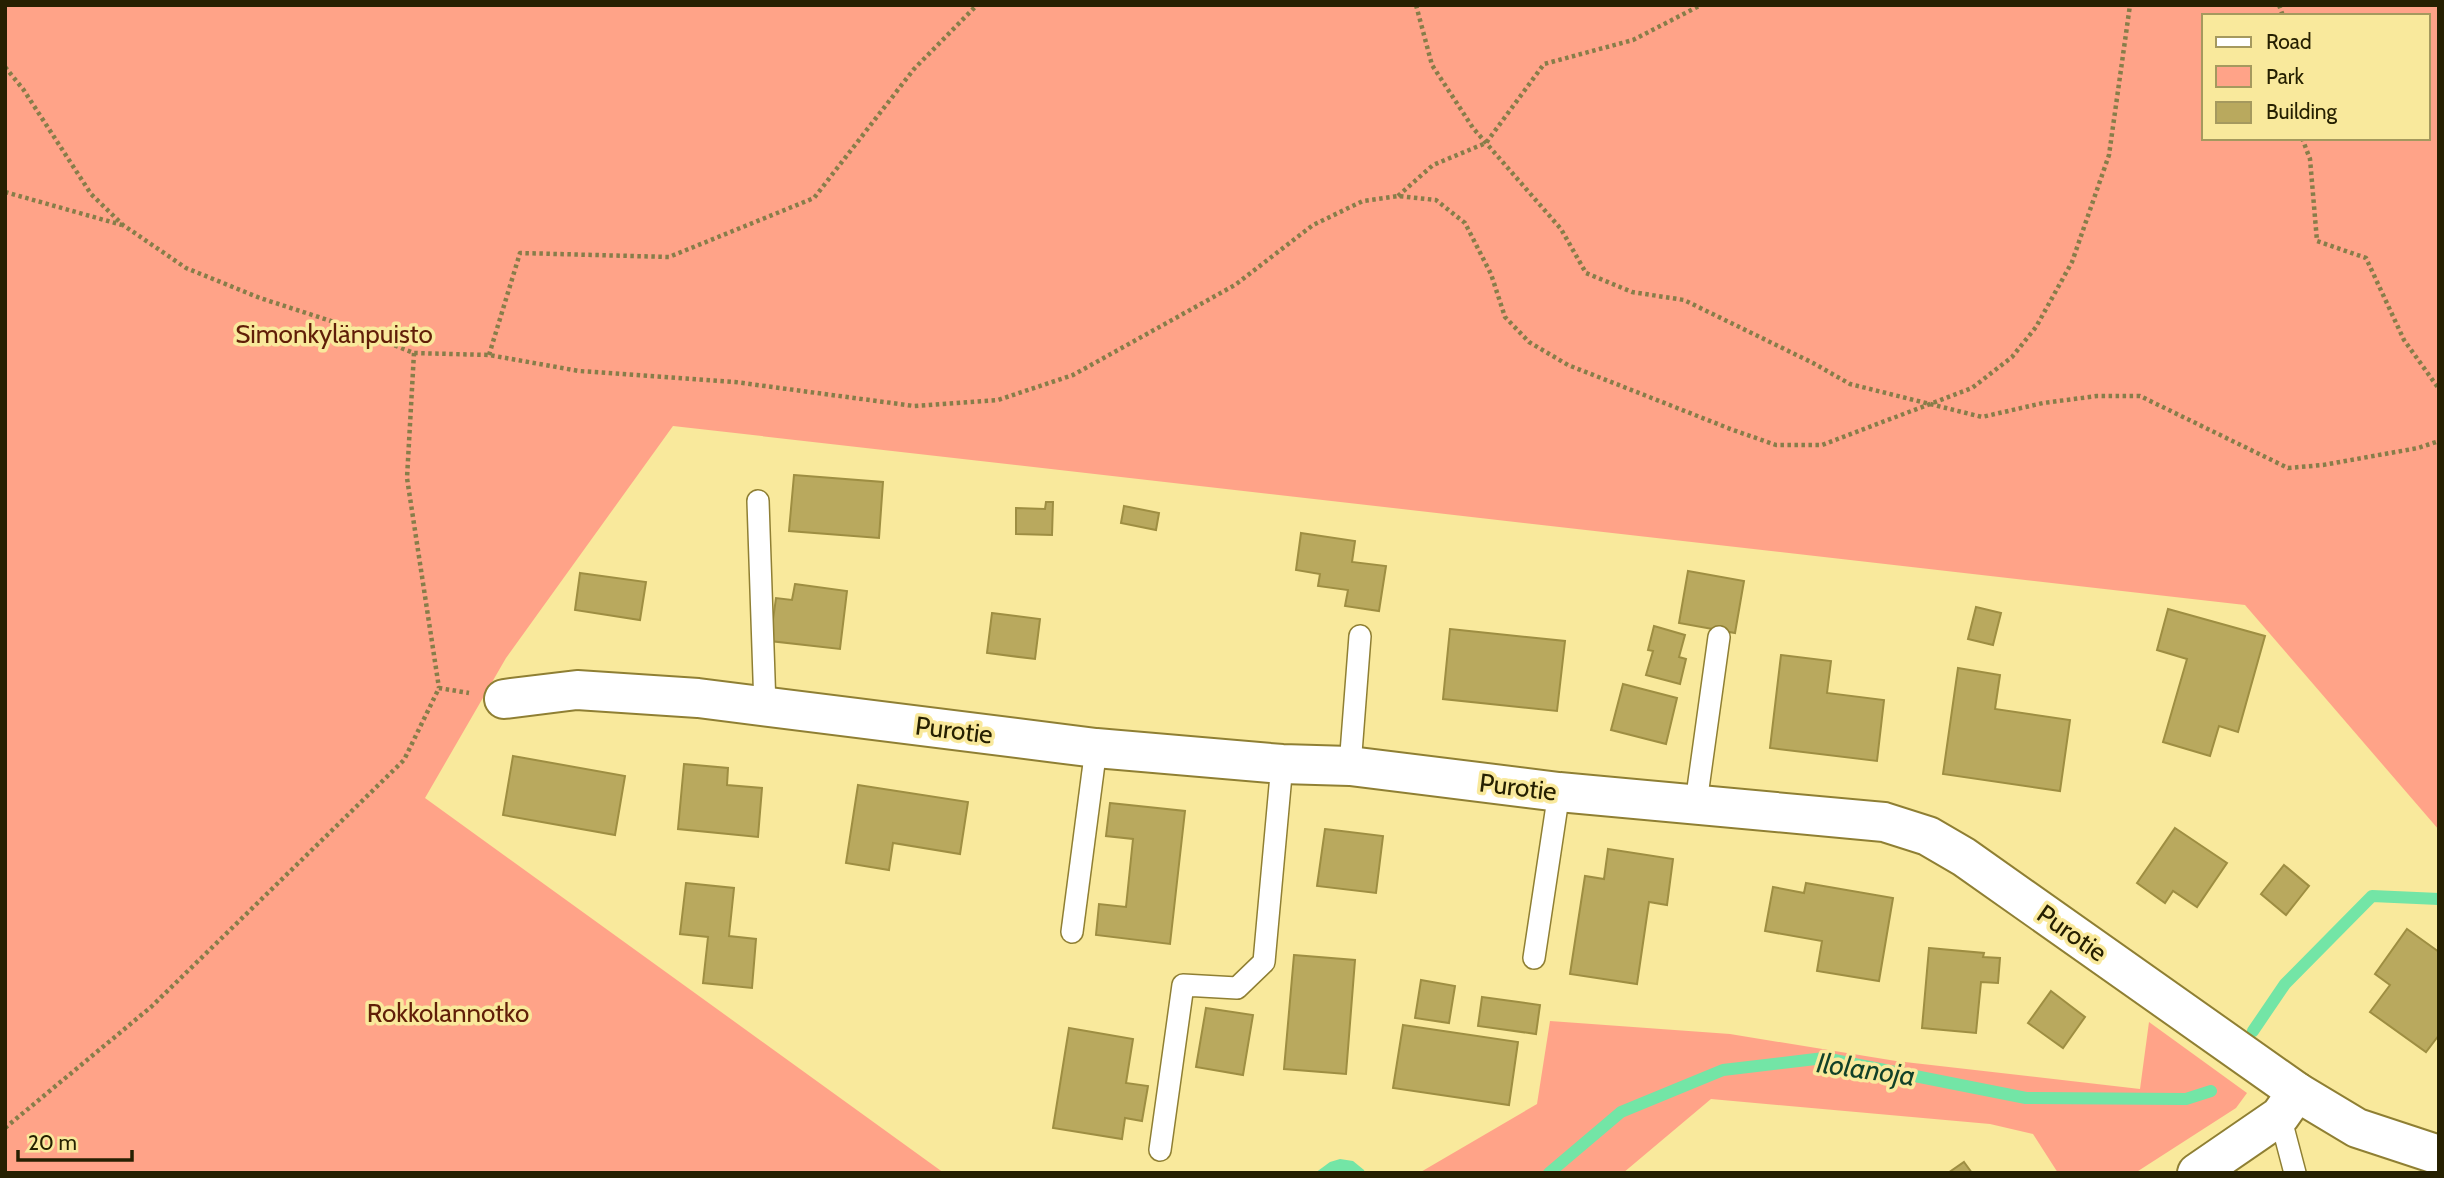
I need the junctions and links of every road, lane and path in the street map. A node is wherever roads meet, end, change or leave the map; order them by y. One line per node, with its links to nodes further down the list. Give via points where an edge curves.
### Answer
1 (977, 5): 12 (path, via 914,69 814,198 669,257 520,253)
2 (1416, 5): 7 (path, via 1432,65)
3 (1701, 5): 7 (path, via 1633,40 1544,64)
4 (2130, 5): 14 (path, via 2109,155 2072,262 2036,327 2012,357 1972,388)
5 (5, 67): 10 (path, via 91,194)
6 (2303, 140): 13 (path, via 2310,159 2317,241 2366,258 2404,340)
7 (1486, 143): 9 (path, via 1433,165); 14 (path, via 1561,229 1586,273 1632,292 1684,300 1850,384)
8 (5, 192): 10 (path)
9 (1398, 196): 12 (path, via 1363,201 1313,225 1235,285 1073,375 998,400 914,406 735,382 579,371); 14 (path, via 1436,200 1465,223 1491,274 1505,317 1529,342 1568,365 1675,409 1776,445 1822,445)
10 (123, 225): 11 (path, via 186,268)
11 (414, 353): 12 (path); 19 (path, via 407,478)
12 (489, 355)
13 (2439, 389)
14 (1928, 405): 15 (path, via 1982,417 2043,403 2140,396 2288,468 2404,451)
15 (2439, 441)
16 (758, 500): 21 (lane)
17 (1360, 636): 24 (lane)
18 (1719, 637): 26 (lane)
19 (439, 688): 20 (path); 30 (path, via 404,760 151,1007)
20 (504, 699): 21 (street, Purotie, via 577,690)
21 (765, 707): 22 (street, Purotie)
22 (1096, 748): 23 (street, Purotie); 27 (lane)
23 (1282, 764): 24 (street, Purotie); 31 (lane, via 1264,962 1237,988 1183,985)
24 (1350, 766): 25 (street, Purotie)
25 (1559, 792): 26 (street, Purotie); 28 (lane)
26 (1696, 803): 29 (street, Purotie, via 1884,822 1928,836 1964,857)
27 (1072, 932)
28 (1534, 958)
29 (2289, 1104): 32 (street, Purotie); 33 (street); 34 (lane)
30 (5, 1128)
31 (1160, 1150)
32 (2439, 1155)
33 (2197, 1173)
34 (2295, 1173)

